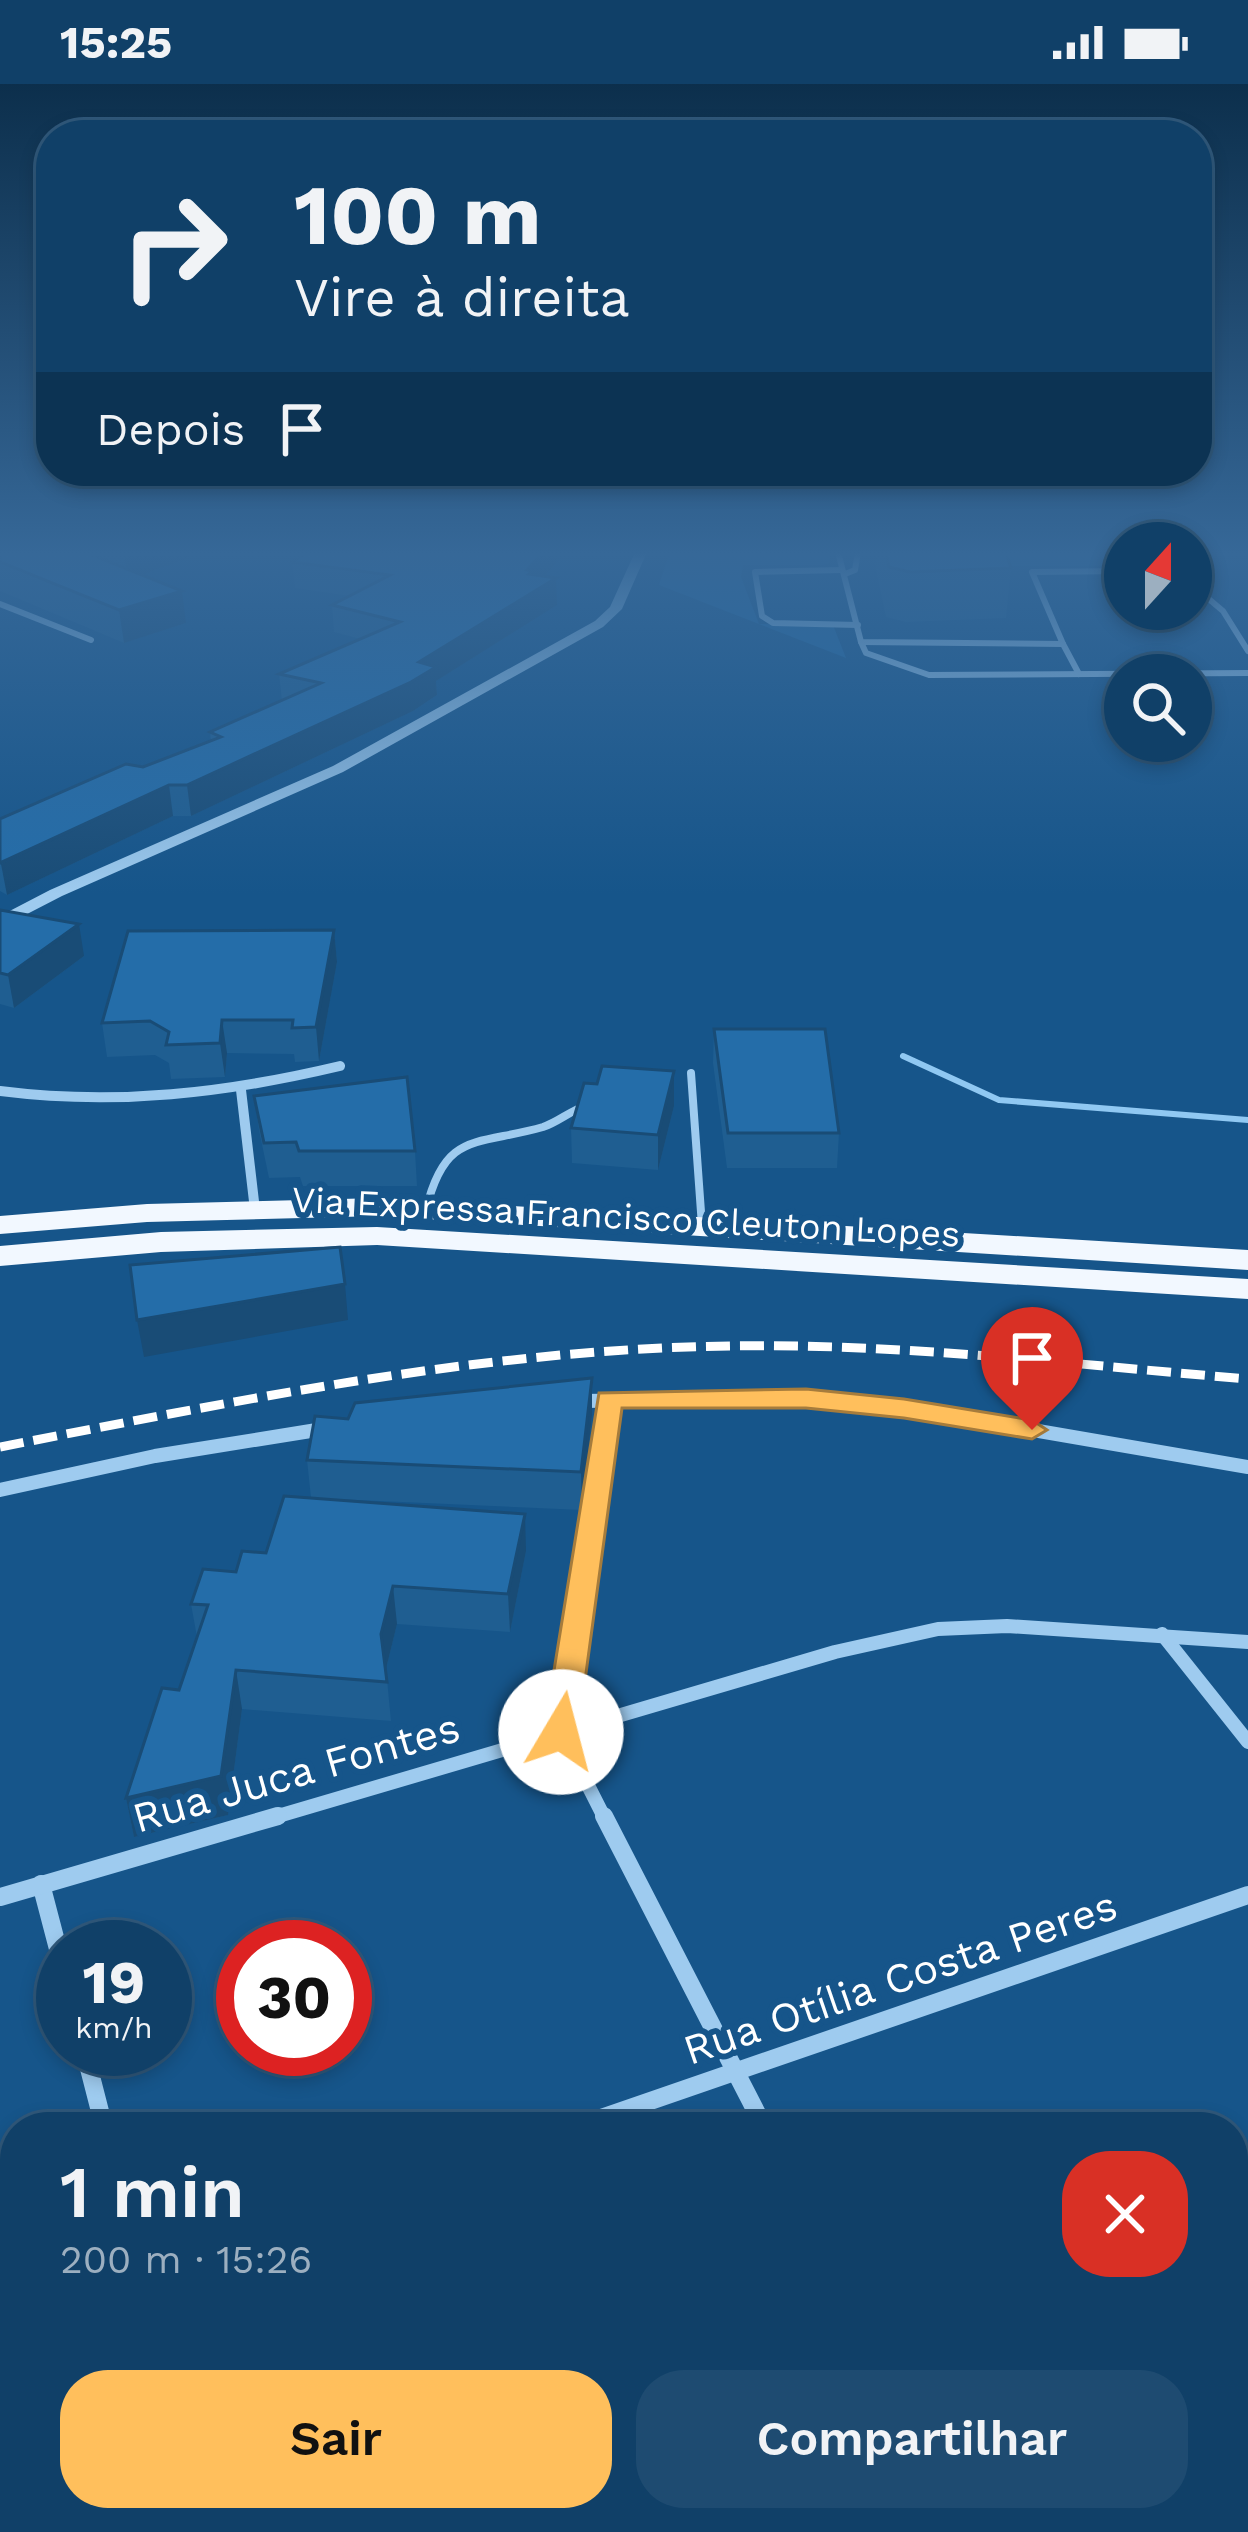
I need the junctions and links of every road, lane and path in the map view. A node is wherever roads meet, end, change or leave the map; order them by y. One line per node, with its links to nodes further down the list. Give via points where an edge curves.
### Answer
1 (524, 666): 6 (street, via 338,769)
2 (899, 666): 4 (lane, via 919,674)
3 (1075, 666): 4 (lane)
4 (1079, 674): 5 (lane)
5 (1248, 674)
6 (0, 923)
7 (340, 1066): 9 (street)
8 (691, 1073): 15 (lane)
9 (242, 1090): 10 (street, via 145,1102); 12 (street)
10 (0, 1091)
11 (586, 1106): 13 (lane, via 550,1126 460,1144 432,1177)
12 (255, 1210): 13 (highway, Via Expressa Francisco Cleuton Lopes); 14 (highway, Via Expressa Francisco Cleuton Lopes)
13 (426, 1210): 15 (highway, Via Expressa Francisco Cleuton Lopes)
14 (0, 1225)
15 (702, 1226): 17 (highway, Via Expressa Francisco Cleuton Lopes)
16 (0, 1256): 18 (highway, Via Expressa Francisco Cleuton Lopes, via 377,1236)
17 (1248, 1260)
18 (1248, 1289)
19 (609, 1399): 20 (street); 22 (street, via 806,1399 904,1408); 26 (street)
20 (550, 1402)
21 (348, 1426): 23 (street)
22 (1248, 1467)
23 (0, 1490)
24 (1162, 1634): 25 (street, Rua Juca Fontes); 26 (street, Rua Juca Fontes, via 938,1629); 27 (street)
25 (1248, 1642)
26 (561, 1732): 28 (street, Rua Juca Fontes); 32 (street)
27 (1248, 1742)
28 (41, 1884): 30 (street, Rua Juca Fontes); 31 (street)
29 (1248, 1895): 32 (street, Rua Otília Costa Peres)
30 (0, 1897)
31 (50, 1920)
32 (736, 2072): 35 (street, Rua Otília Costa Peres); 36 (street)
33 (91, 2076): 34 (street)
34 (100, 2112)
35 (618, 2112)
36 (756, 2112)

